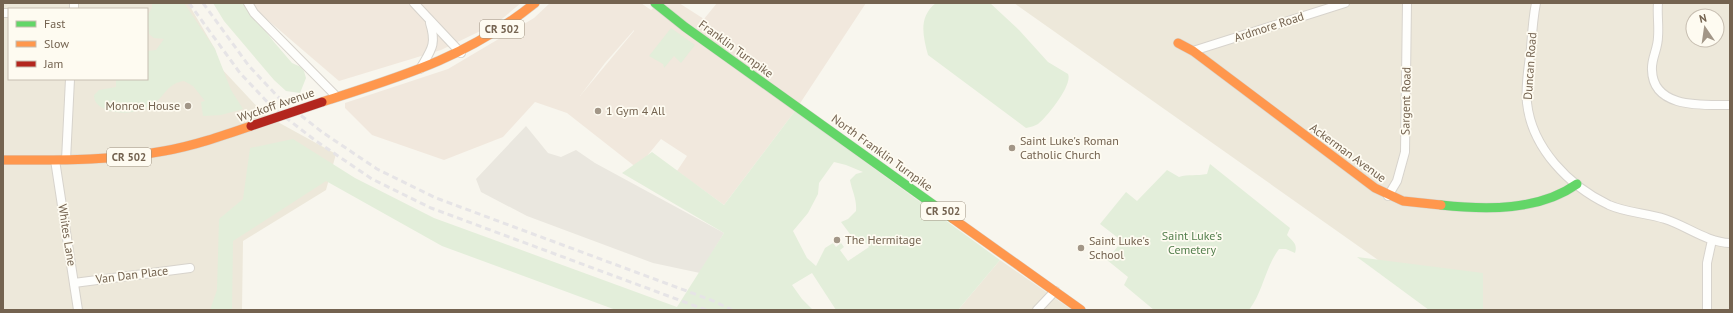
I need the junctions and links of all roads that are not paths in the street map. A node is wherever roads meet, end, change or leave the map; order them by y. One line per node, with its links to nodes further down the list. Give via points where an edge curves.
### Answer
1 (248, 3): 15 (street, via 254,13)
2 (414, 3): 9 (street)
3 (535, 3): 12 (main road, Wyckoff Avenue / CR 502, via 498,32)
4 (655, 3): 17 (main road, Franklin Turnpike / CR 502)
5 (1345, 3): 11 (street, Ardmore Road)
6 (1407, 3): 22 (street, Sargent Road, via 1405,152 1397,181)
7 (1536, 3): 21 (street, Duncan Road, via 1527,104 1531,121 1545,151)
8 (1658, 3): 16 (street, via 1658,36 1652,72 1658,89 1679,102)
9 (430, 20): 12 (street); 13 (street, via 434,42)
10 (1178, 43): 11 (main road, Ackerman Avenue)
11 (1193, 51): 22 (main road, Ackerman Avenue, via 1360,178)
12 (461, 53): 13 (main road, Wyckoff Avenue / CR 502)
13 (420, 69): 15 (main road, Wyckoff Avenue / CR 502)
14 (70, 80): 19 (street)
15 (337, 97): 19 (main road, Wyckoff Avenue / CR 502, bridge, via 182,147 102,160)
16 (1730, 105)
17 (805, 113): 27 (main road, North Franklin Turnpike / CR 502)
18 (55, 160): 19 (main road, Wyckoff Avenue / CR 502); 20 (main road, Wyckoff Avenue / CR 502); 26 (street, Whites Lane)
19 (66, 160)
20 (3, 162)
21 (1577, 184): 22 (main road, Ackerman Avenue, via 1562,194 1536,202 1491,208 1419,204); 23 (street, via 1615,207 1665,219)
22 (1388, 196)
23 (1712, 240): 24 (street); 31 (street, via 1708,263)
24 (1730, 243)
25 (190, 268): 26 (street, Van Dan Place)
26 (74, 283): 28 (street, Whites Lane)
27 (1055, 291): 29 (street); 30 (main road, North Franklin Turnpike / CR 502)
28 (78, 310)
29 (1037, 310)
30 (1081, 310)
31 (1706, 310)

